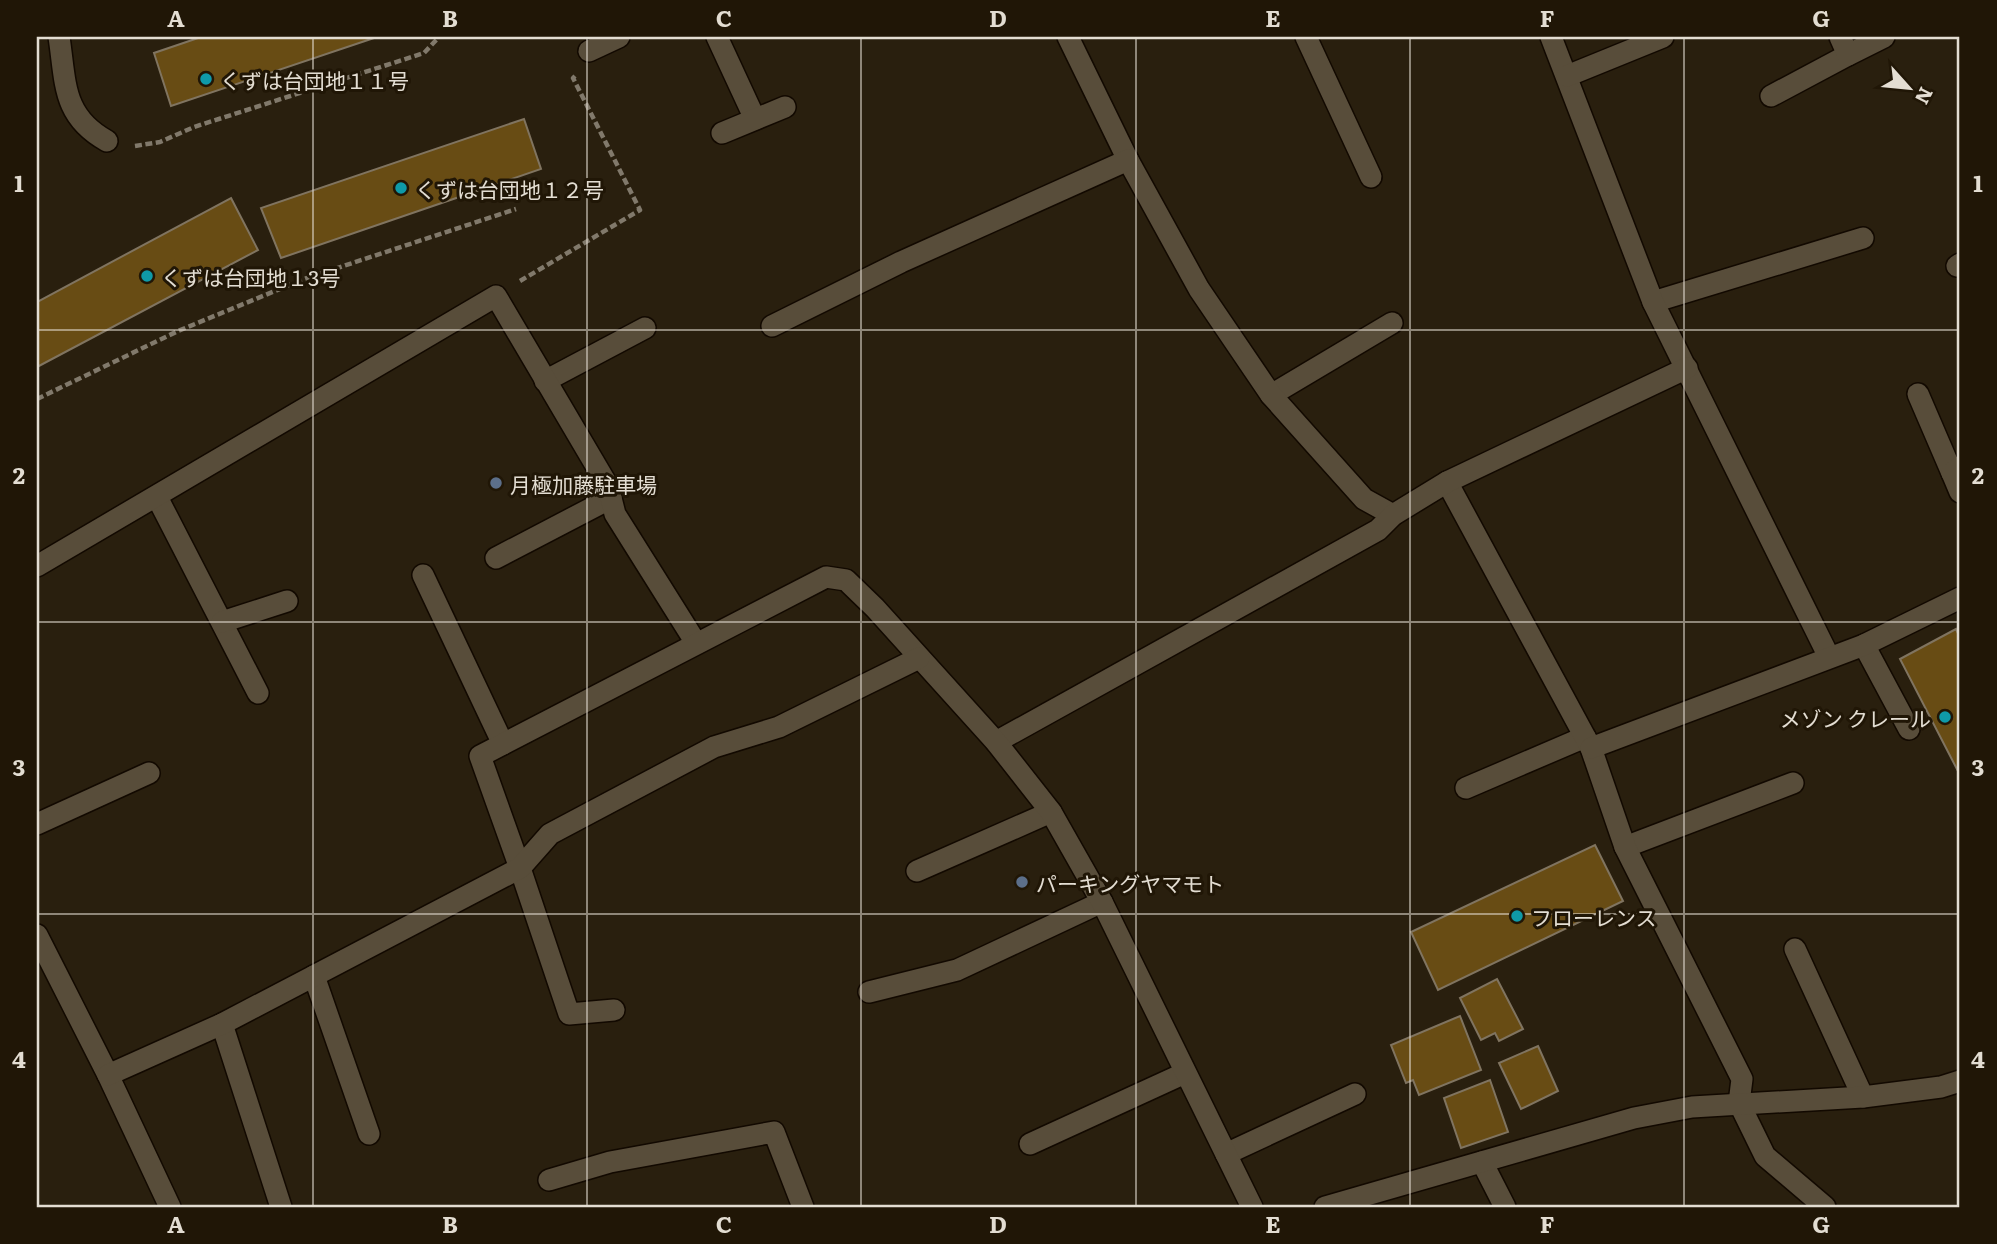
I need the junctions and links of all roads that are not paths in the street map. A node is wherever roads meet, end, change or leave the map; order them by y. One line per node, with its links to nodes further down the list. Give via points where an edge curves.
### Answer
1 (59, 37): 16 (street, via 69,103 80,122)
2 (619, 37): 10 (street)
3 (717, 37): 14 (street)
4 (1068, 37): 17 (street)
5 (1306, 37): 18 (street)
6 (1550, 37): 11 (street)
7 (1664, 37): 11 (street)
8 (1884, 37): 9 (street)
9 (1844, 46): 12 (street)
10 (589, 51)
11 (1567, 76): 20 (street)
12 (1770, 96)
13 (785, 107): 14 (street)
14 (755, 119): 15 (street)
15 (723, 133)
16 (107, 141)
17 (1128, 160): 22 (street); 27 (street, via 1199,289)
18 (1371, 177)
19 (1863, 239): 20 (street)
20 (1653, 302): 24 (street)
21 (1392, 323): 27 (street)
22 (772, 326)
23 (645, 328): 25 (street)
24 (1686, 368): 29 (street); 41 (street)
25 (545, 381): 30 (street, via 496,296); 31 (street)
26 (1918, 394): 28 (street)
27 (1271, 395): 32 (street, via 1364,499)
28 (1957, 477)
29 (1447, 482): 32 (street); 46 (street)
30 (157, 497): 34 (street); 38 (street)
31 (611, 498): 33 (street); 39 (street, via 615,514)
32 (1393, 515): 45 (street, via 1378,530)
33 (496, 558)
34 (37, 566)
35 (423, 575): 47 (street)
36 (1960, 598): 40 (street)
37 (287, 601): 38 (street)
38 (222, 622): 43 (street)
39 (696, 643): 42 (street, via 826,577 846,580); 47 (street)
40 (1864, 645): 41 (street); 44 (street)
41 (1829, 657): 46 (street)
42 (919, 658): 45 (street); 54 (street, via 779,727 714,747 550,834)
43 (258, 693)
44 (1909, 729)
45 (996, 742): 51 (street)
46 (1588, 742): 50 (street); 53 (street)
47 (503, 744): 54 (street, via 480,756)
48 (149, 773): 52 (street)
49 (1793, 783): 53 (street)
50 (1466, 788)
51 (1051, 812): 55 (street); 56 (street)
52 (37, 824)
53 (1625, 847): 68 (street, via 1742,1079)
54 (520, 868): 59 (street); 61 (street, via 569,1014)
55 (917, 872)
56 (1102, 902): 60 (street, via 957,970); 63 (street)
57 (37, 935): 64 (street)
58 (1795, 949): 67 (street)
59 (314, 976): 62 (street); 69 (street)
60 (869, 992)
61 (614, 1010)
62 (222, 1024): 64 (street); 76 (street)
63 (1185, 1073): 70 (street); 71 (street)
64 (108, 1075): 75 (street)
65 (1960, 1081): 67 (street)
66 (1355, 1094): 71 (street)
67 (1863, 1097): 68 (street)
68 (1739, 1103): 72 (street, via 1634,1118); 80 (street, via 1765,1156)
69 (369, 1134)
70 (1030, 1144)
71 (1226, 1154): 78 (street)
72 (1482, 1162): 74 (street); 79 (street)
73 (549, 1180): 77 (street, via 610,1162 774,1132)
74 (1332, 1206)
75 (170, 1207)
76 (281, 1207)
77 (803, 1207)
78 (1252, 1207)
79 (1505, 1207)
80 (1825, 1207)

